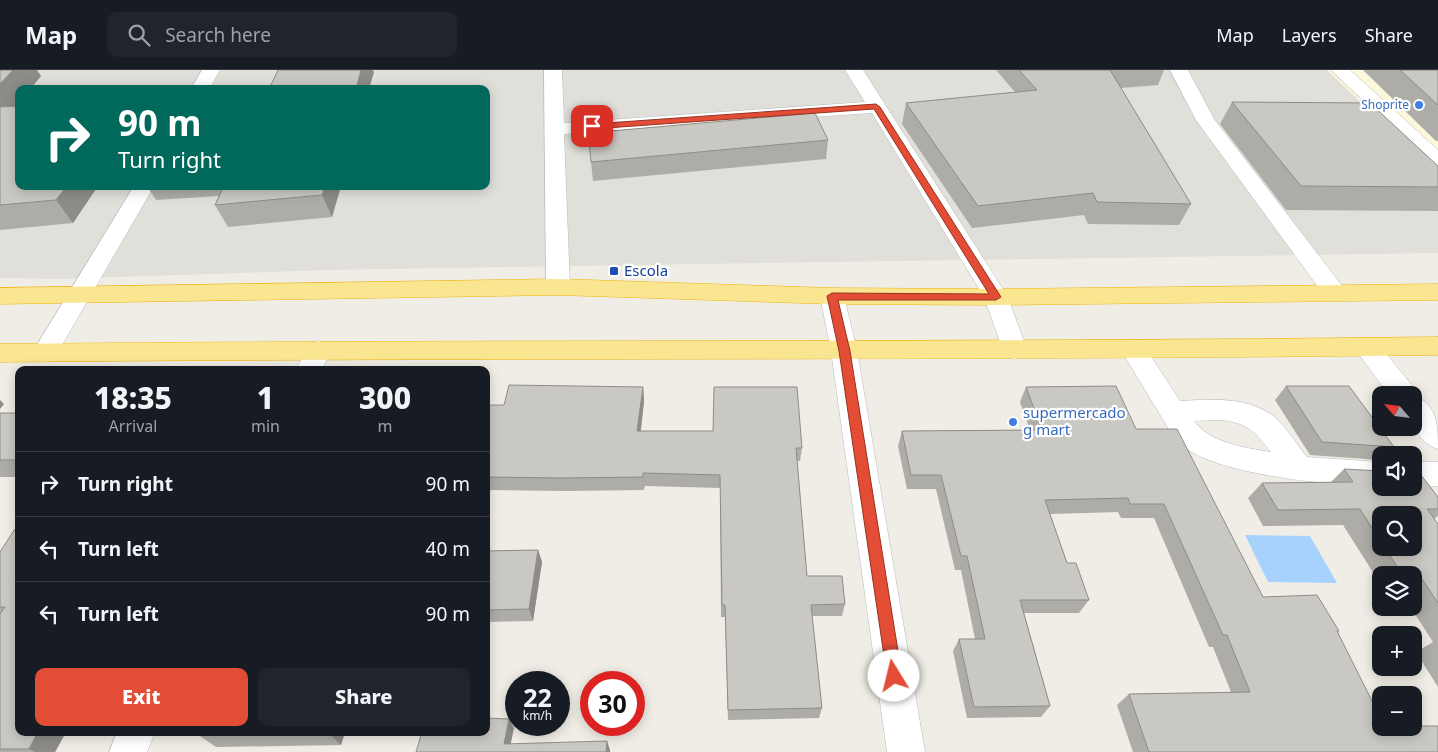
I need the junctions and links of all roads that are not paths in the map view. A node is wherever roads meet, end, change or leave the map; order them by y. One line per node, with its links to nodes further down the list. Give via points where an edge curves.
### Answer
1 (211, 70): 6 (street)
2 (553, 70): 8 (street)
3 (854, 70): 7 (street)
4 (1180, 70): 13 (street, via 1205,120)
5 (1340, 70): 9 (street)
6 (202, 85)
7 (876, 107): 8 (street); 17 (street)
8 (554, 129): 11 (street)
9 (1438, 161)
10 (142, 190): 15 (street)
11 (558, 287): 15 (highway); 16 (highway)
12 (1438, 292): 13 (highway)
13 (1335, 293): 17 (highway)
14 (0, 296): 15 (highway)
15 (80, 296): 24 (street)
16 (832, 296): 17 (highway); 22 (street)
17 (996, 297): 20 (street)
18 (1438, 346): 19 (highway)
19 (1367, 347): 21 (highway); 26 (street)
20 (1014, 350): 21 (highway); 22 (highway)
21 (1134, 350): 27 (street)
22 (844, 351): 25 (highway); 36 (street)
23 (0, 353): 24 (highway)
24 (45, 353): 25 (highway)
25 (313, 360)
26 (1397, 386)
27 (1173, 412): 30 (street, via 1189,436 1212,448); 30 (street, via 1246,413 1263,424)
28 (1422, 417): 29 (street)
29 (1438, 438)
30 (1299, 468): 31 (street)
31 (1372, 473)
32 (1422, 474): 33 (street)
33 (1438, 474)
34 (135, 736): 35 (street)
35 (128, 752)
36 (906, 752)

